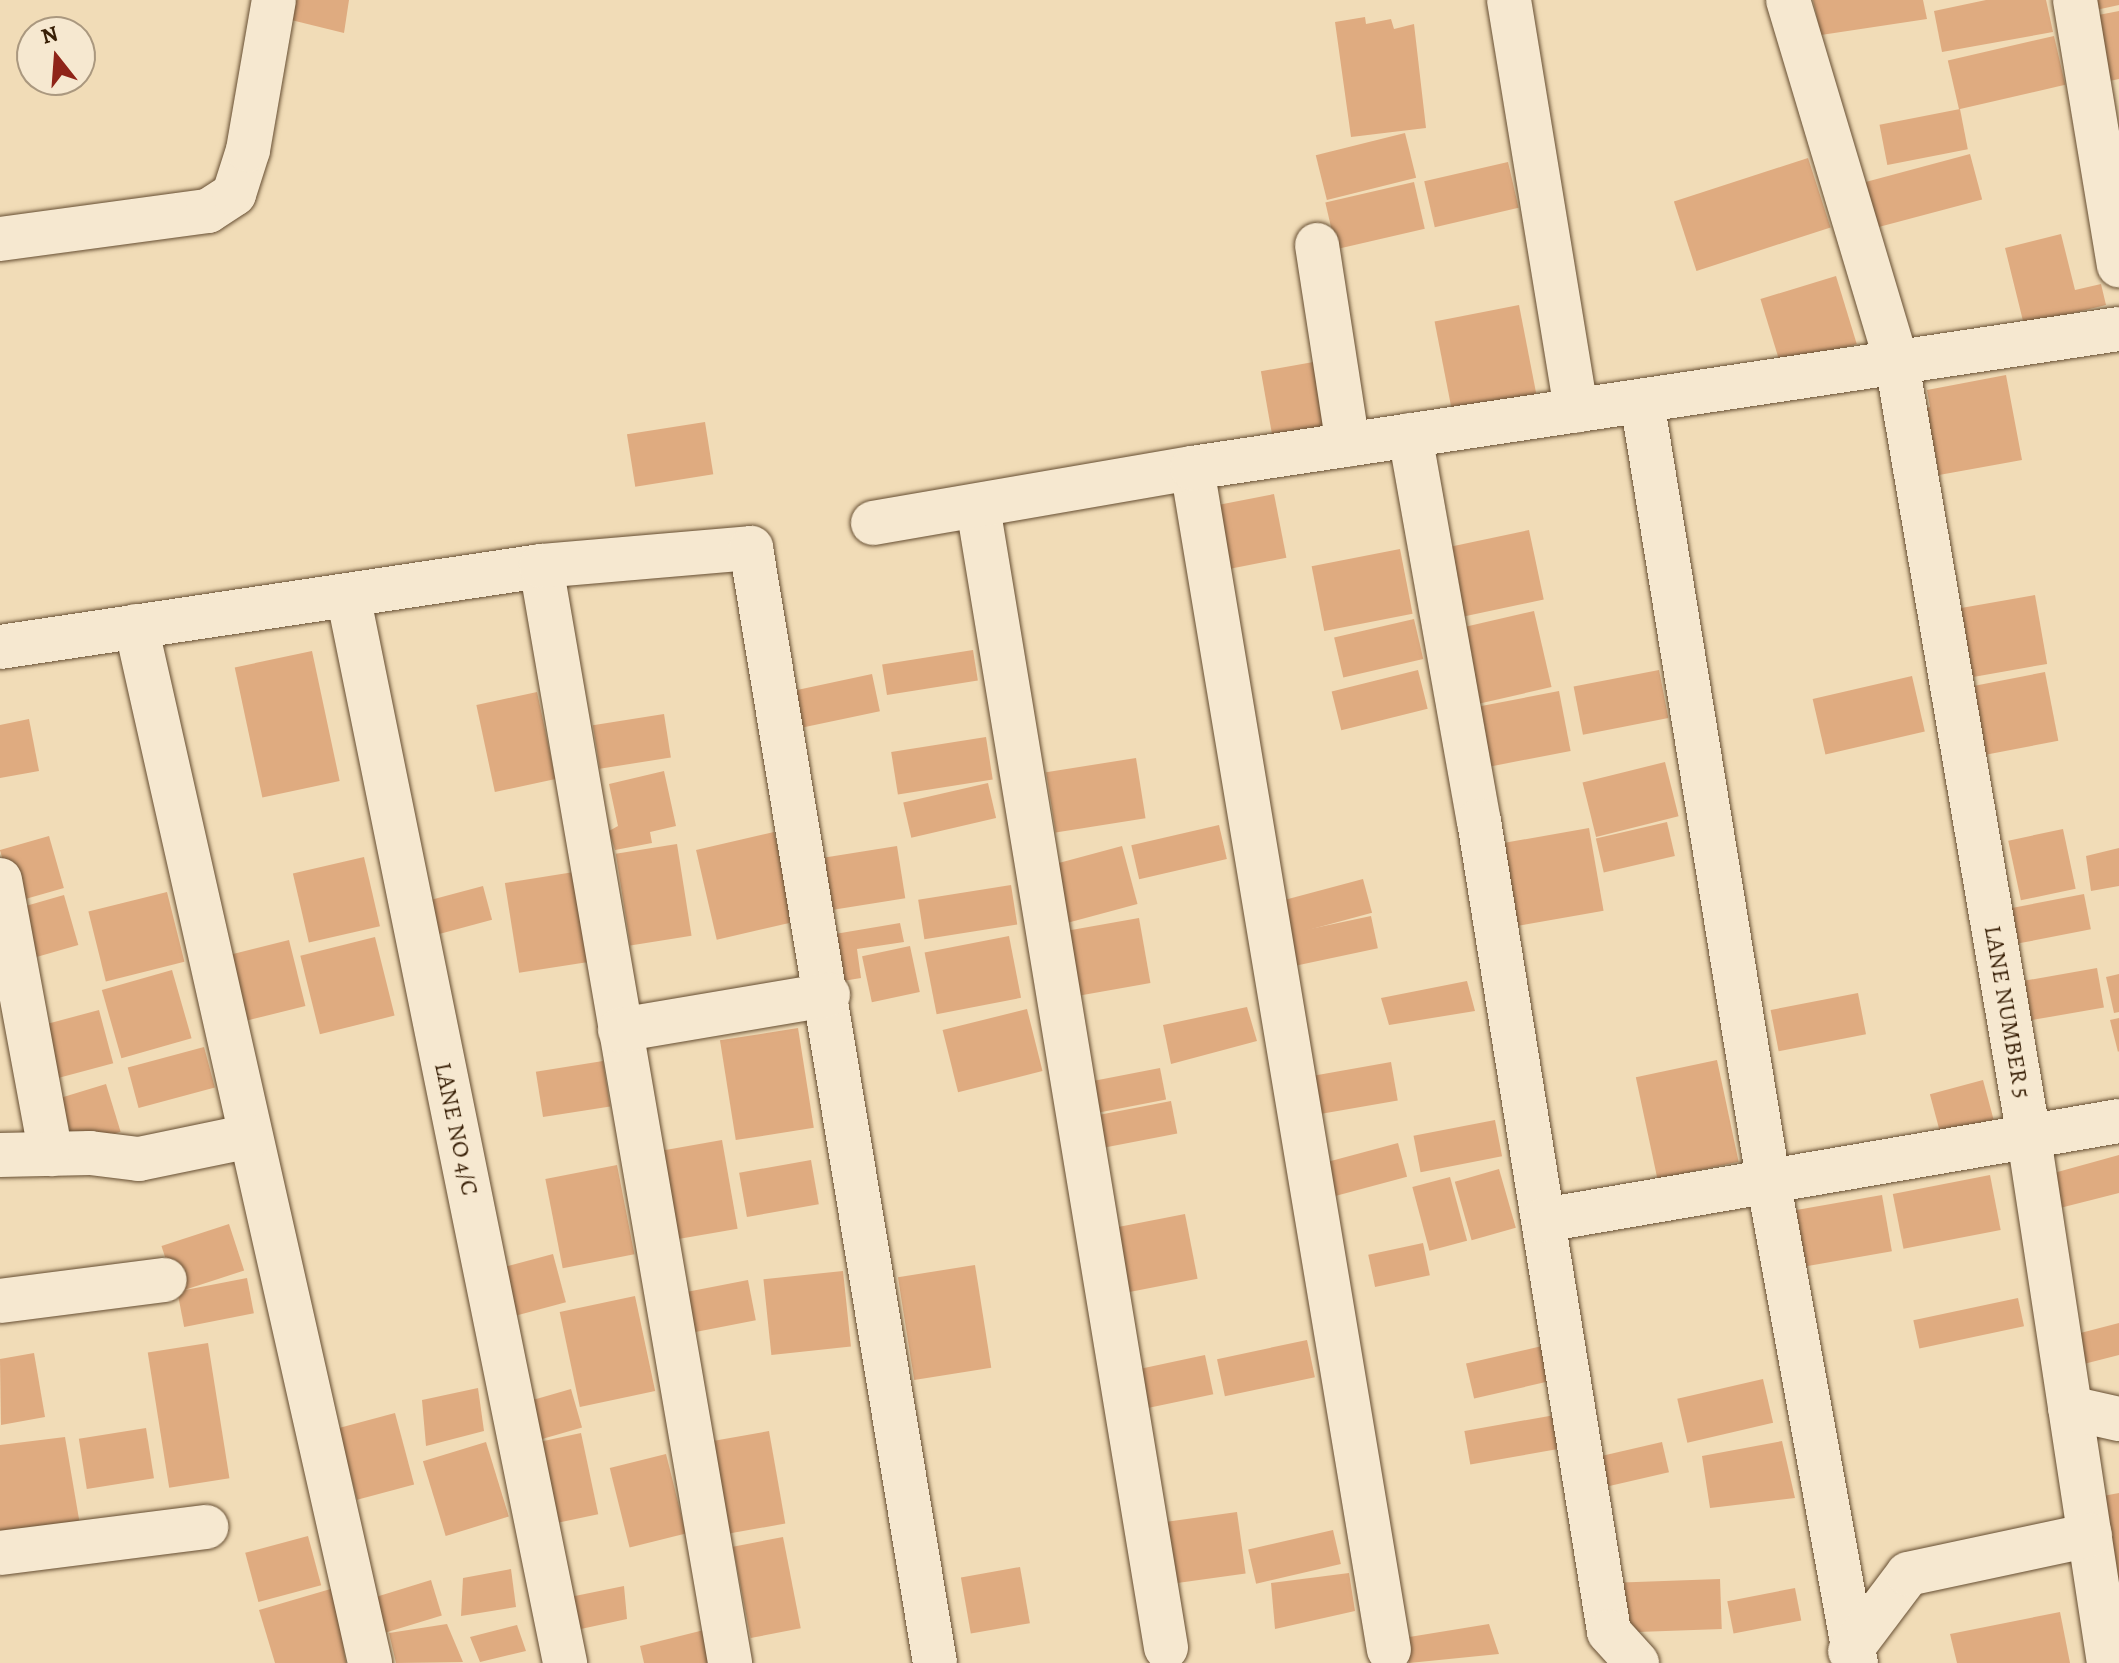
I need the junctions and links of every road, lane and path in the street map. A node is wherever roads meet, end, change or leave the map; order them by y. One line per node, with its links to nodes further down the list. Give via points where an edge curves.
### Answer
1 (274, 0): 5 (street, via 248,150 234,194 208,211)
2 (1509, 0): 11 (street)
3 (1788, 0): 9 (street, LANE NUMBER 5)
4 (2075, 0): 7 (street)
5 (0, 239)
6 (1317, 245): 13 (street)
7 (2119, 265)
8 (2119, 329): 9 (street)
9 (1897, 363): 10 (street); 26 (street, LANE NUMBER 5)
10 (1642, 401): 11 (street); 29 (street)
11 (1576, 411): 12 (street)
12 (1410, 435): 13 (street); 30 (street)
13 (1348, 445): 14 (street)
14 (1192, 468): 15 (street); 39 (street)
15 (978, 507): 16 (street); 38 (street)
16 (873, 523)
17 (541, 566): 18 (street); 22 (street, via 751,548); 23 (street)
18 (348, 595): 19 (street); 42 (street, LANE NO 4/C)
19 (136, 626): 20 (street); 25 (street)
20 (0, 647)
21 (0, 880): 27 (street)
22 (828, 995): 23 (street); 44 (street)
23 (620, 1030): 43 (street)
24 (2119, 1121): 26 (street)
25 (250, 1136): 27 (street, via 139,1159); 41 (street)
26 (2029, 1138): 29 (street); 33 (street, LANE NUMBER 5)
27 (51, 1154): 28 (street)
28 (0, 1155)
29 (1769, 1185): 30 (street); 40 (street)
30 (1544, 1220): 45 (street, via 1609,1632)
31 (165, 1280): 32 (street)
32 (0, 1301)
33 (2070, 1408): 34 (street); 36 (street, LANE NUMBER 5)
34 (2119, 1419)
35 (206, 1527): 37 (street)
36 (2090, 1535): 40 (street, via 1908,1574); 46 (street, LANE NUMBER 5)
37 (0, 1553)
38 (1166, 1648)
39 (1389, 1650)
40 (1853, 1657)
41 (370, 1663)
42 (565, 1663)
43 (730, 1663)
44 (935, 1663)
45 (1637, 1663)
46 (2109, 1663)

